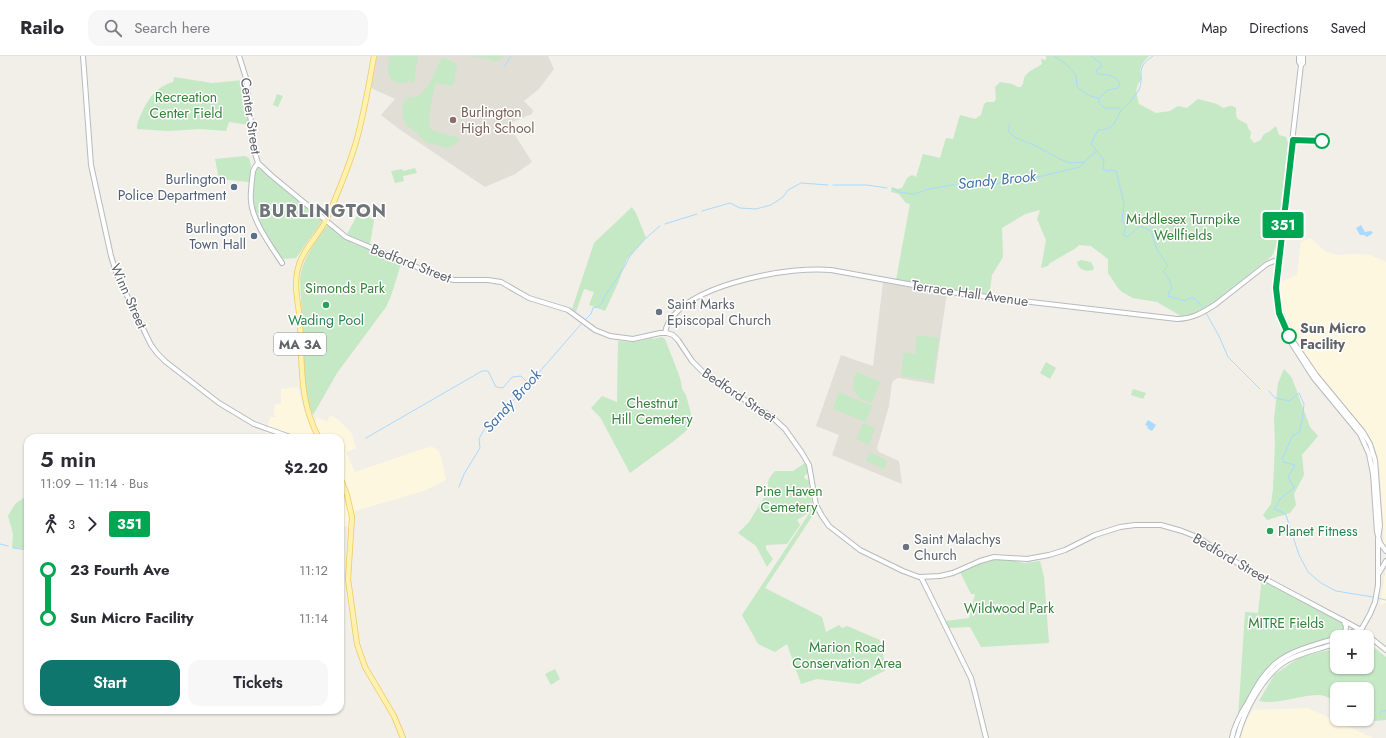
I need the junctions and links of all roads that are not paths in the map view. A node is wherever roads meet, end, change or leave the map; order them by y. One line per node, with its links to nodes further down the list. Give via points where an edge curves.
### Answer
1 (83, 56): 12 (main road, Winn Street, via 91,165 113,263 153,347 168,364 223,405 254,424)
2 (239, 56): 7 (main road, Center Street, via 246,78 254,153)
3 (374, 56): 8 (main road, MA 3A, via 356,142)
4 (1300, 56): 6 (main road)
5 (1304, 56): 6 (main road)
6 (1301, 65): 9 (main road)
7 (258, 163): 8 (main road, Bedford Street); 10 (main road, Center Street, via 253,171 252,207 264,234)
8 (326, 220): 11 (main road, Bedford Street, via 349,239 443,278 501,282 529,298 568,310 595,330 607,335 633,339); 13 (main road, MA 3A, via 302,257 296,284 303,388)
9 (1278, 262): 11 (main road, Terrace Hall Avenue, via 1272,261 1267,264 1207,310 1190,318 1177,319 963,294 831,270 800,270 741,281 710,291 679,309 667,324); 15 (main road, via 1276,300 1280,317 1289,336 1319,379 1360,428 1376,460 1380,526)
10 (282, 263)
11 (665, 333): 19 (main road, Bedford Street, via 673,335 703,372 771,416 785,429 809,465 816,505 829,526 860,550 903,572)
12 (283, 434)
13 (316, 434)
14 (344, 487): 27 (main road, via 352,517 348,574 357,644 365,667 394,716)
15 (1378, 539): 16 (main road); 18 (main road)
16 (1386, 551)
17 (1386, 562): 18 (main road)
18 (1379, 574): 22 (main road, via 1375,602)
19 (921, 577): 20 (main road, Bedford Street, via 946,575 994,557 1027,559 1044,556 1120,527 1161,525 1197,537 1250,571); 28 (main road, via 970,678)
20 (1343, 619): 21 (main road); 22 (main road, Bedford Street)
21 (1345, 630)
22 (1361, 630)
23 (1330, 640): 29 (main road, via 1279,661 1256,687 1238,718)
24 (1374, 640): 26 (main road, Bedford Street)
25 (1330, 645): 30 (main road, via 1287,660 1273,672 1265,680 1243,719)
26 (1386, 650)
27 (403, 738)
28 (986, 738)
29 (1232, 738)
30 (1237, 738)

